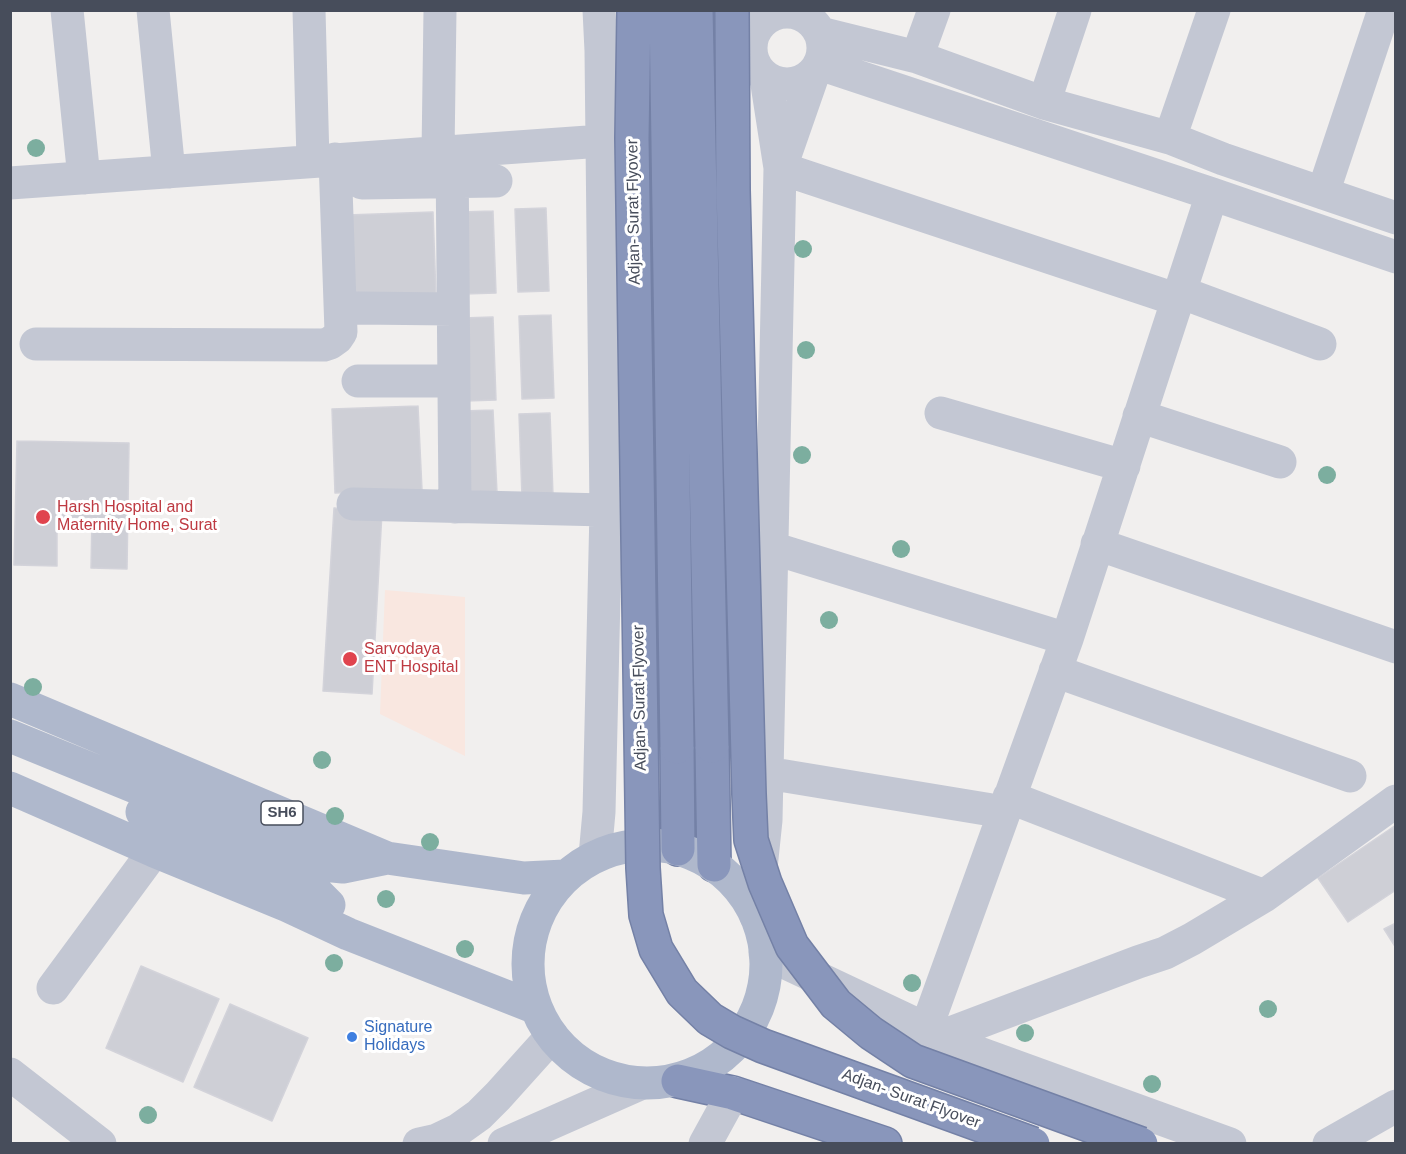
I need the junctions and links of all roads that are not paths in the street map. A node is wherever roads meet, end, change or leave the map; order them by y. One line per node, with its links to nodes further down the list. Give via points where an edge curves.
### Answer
1 (67, 10): 25 (street)
2 (153, 10): 24 (street)
3 (309, 10): 21 (street)
4 (440, 10): 22 (street)
5 (634, 10): 84 (highway, Adjan- Surat Flyover, bridge, via 632,138 643,856 645,915 656,949 682,992 710,1019 732,1032)
6 (666, 10): 60 (highway, bridge)
7 (696, 10): 64 (highway, bridge)
8 (934, 10): 16 (street)
9 (1075, 10): 18 (street)
10 (1214, 10): 19 (street)
11 (1384, 10): 29 (street)
12 (787, 11): 13 (street); 15 (street, via 809,19 817,28)
13 (744, 19): 14 (street); 17 (street); 85 (highway, bridge, via 733,190 751,840 765,882 792,946 836,1004 871,1033 913,1061)
14 (600, 28): 17 (street, via 679,57); 20 (street)
15 (817, 57): 16 (street); 17 (street, via 802,82 790,85 777,84); 23 (street); 30 (street)
16 (917, 57): 18 (street)
17 (759, 69): 23 (street)
18 (1044, 103): 19 (street)
19 (1170, 138): 29 (street)
20 (602, 141): 22 (street); 46 (street)
21 (324, 160): 22 (street); 24 (street); 36 (street, via 341,332 330,343)
22 (447, 162): 26 (street); 28 (street); 35 (street)
23 (780, 168): 33 (street); 48 (street)
24 (169, 172): 25 (street)
25 (84, 178): 27 (street)
26 (496, 181)
27 (10, 183)
28 (363, 183)
29 (1323, 193): 31 (street)
30 (1212, 194): 32 (street); 33 (street)
31 (1395, 218)
32 (1395, 256)
33 (1179, 296): 37 (street); 41 (street)
34 (357, 308): 35 (street)
35 (453, 309): 39 (street)
36 (36, 344)
37 (1320, 344)
38 (358, 381): 39 (street)
39 (453, 381): 45 (street)
40 (941, 413): 43 (street)
41 (1140, 416): 42 (street); 43 (street)
42 (1280, 462)
43 (1124, 466): 47 (street)
44 (353, 504): 45 (street)
45 (454, 507): 46 (street)
46 (606, 510): 62 (street, via 600,812)
47 (1097, 544): 49 (street); 50 (street)
48 (772, 548): 49 (street); 55 (street)
49 (1067, 639): 51 (street)
50 (1395, 647)
51 (1055, 671): 56 (street); 59 (street)
52 (10, 699): 63 (main road, SH6)
53 (10, 736): 63 (main road, via 323,865 343,867)
54 (10, 751): 68 (main road, via 318,894)
55 (767, 773): 59 (street); 67 (street)
56 (1350, 776)
57 (10, 788): 61 (main road)
58 (1395, 801): 66 (street)
59 (1006, 805): 66 (street); 72 (street)
60 (678, 849): 62 (main road, via 650,844 622,847); 64 (main road)
61 (154, 851): 68 (main road); 70 (street)
62 (595, 856): 65 (main road)
63 (387, 858): 65 (main road, SH6, via 524,878)
64 (714, 866): 67 (main road, via 739,888)
65 (565, 876): 71 (main road, via 543,904 531,937 528,973)
66 (1264, 896): 72 (street, via 1164,954)
67 (756, 916): 69 (main road)
68 (348, 934): 71 (main road)
69 (765, 953): 72 (street); 75 (main road, via 766,982 756,1016 737,1045 710,1067)
70 (53, 988)
71 (536, 1008): 73 (main road)
72 (933, 1033): 86 (street)
73 (552, 1036): 76 (main road, via 576,1061 607,1077); 80 (street, via 479,1115 458,1130)
74 (10, 1074): 79 (street)
75 (678, 1081): 76 (main road); 77 (highway)
76 (640, 1084): 81 (street)
77 (733, 1093): 82 (street); 83 (highway)
78 (1395, 1106): 87 (street)
79 (100, 1143)
80 (419, 1143)
81 (504, 1143)
82 (705, 1143)
83 (885, 1143)
84 (1033, 1143)
85 (1141, 1143)
86 (1230, 1143)
87 (1329, 1143)

